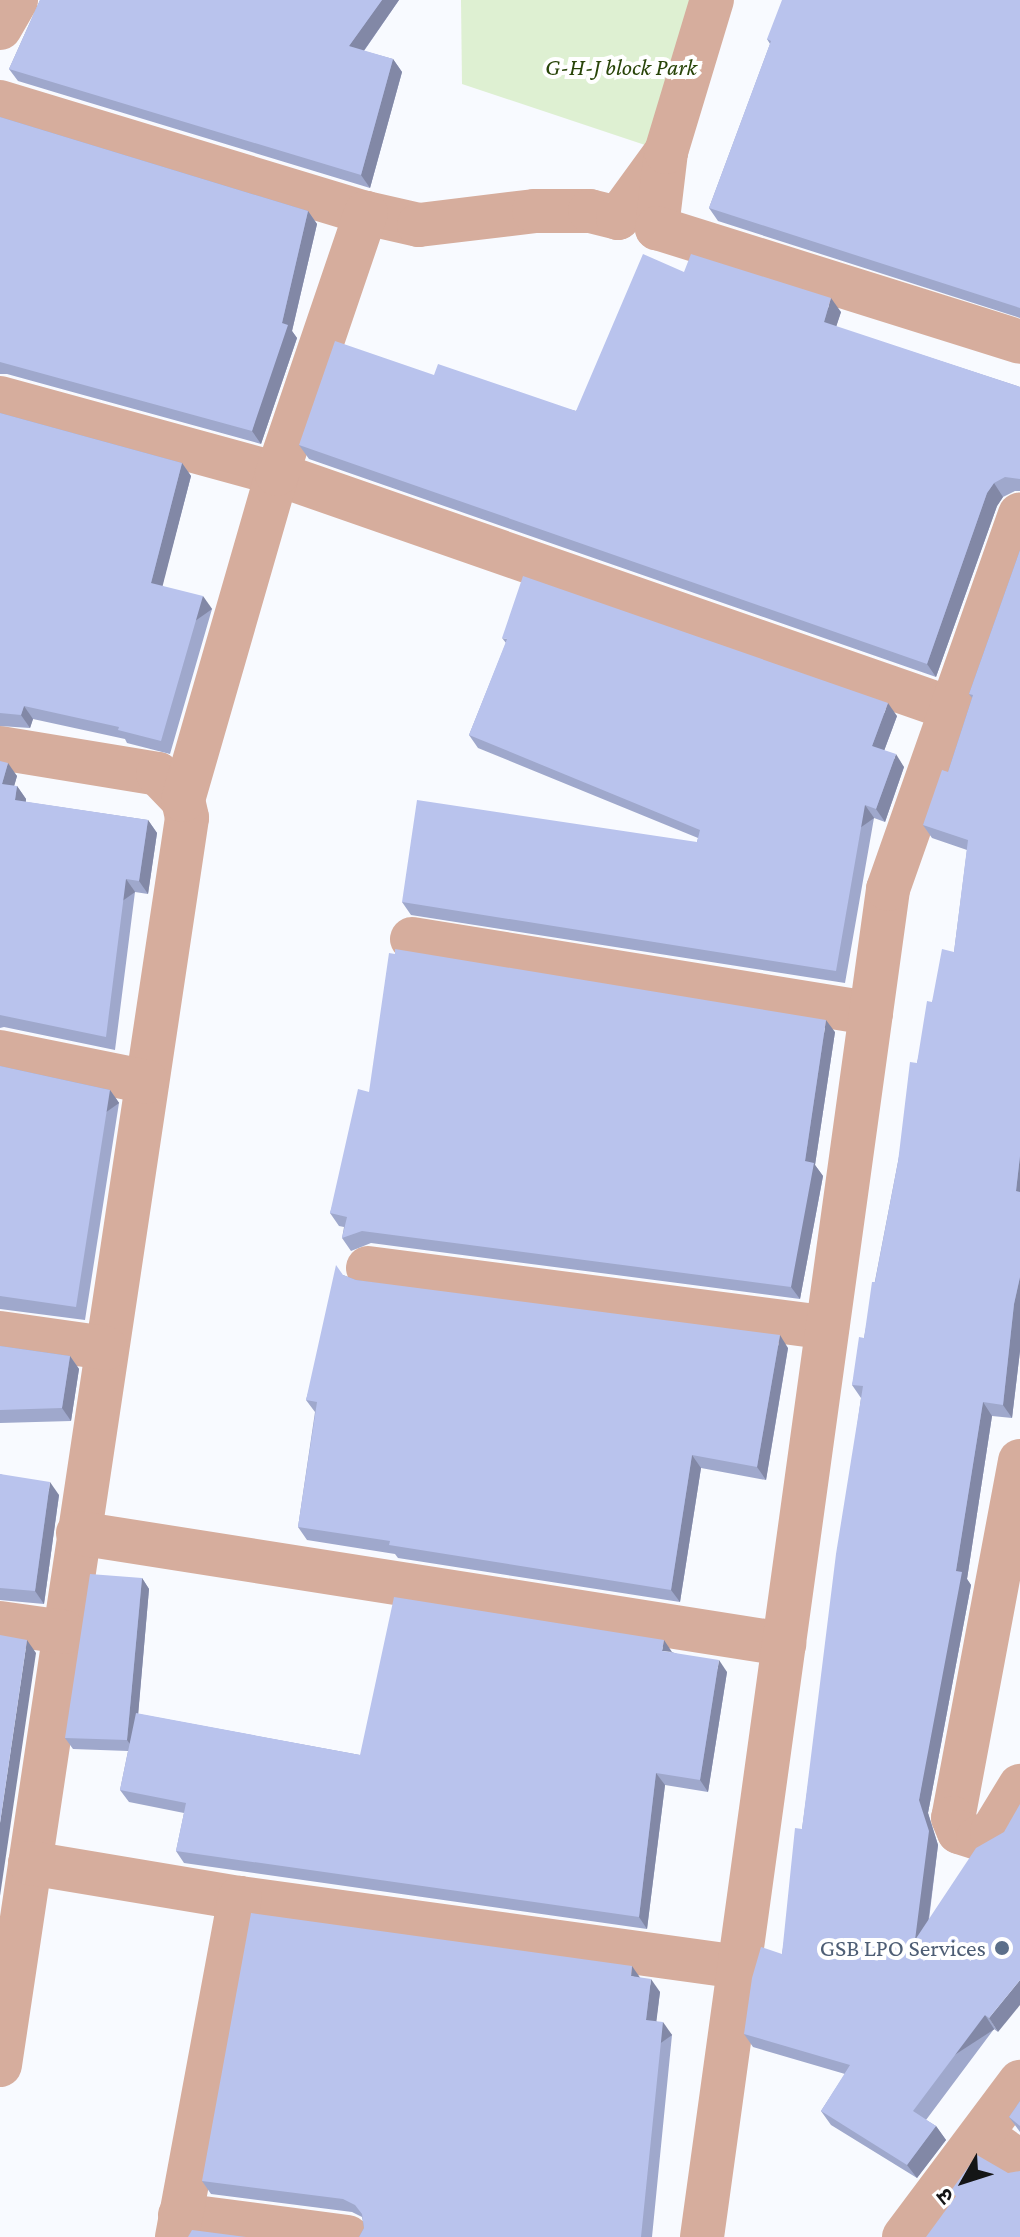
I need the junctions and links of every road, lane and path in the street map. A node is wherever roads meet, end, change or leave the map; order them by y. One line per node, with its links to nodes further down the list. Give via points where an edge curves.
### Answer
1 (16, 0): 3 (street)
2 (712, 0): 5 (street)
3 (0, 28)
4 (0, 102): 6 (street)
5 (666, 152): 6 (street, via 618,218 590,211 534,211 419,225); 7 (street, via 657,228)
6 (366, 213): 9 (street)
7 (1020, 342)
8 (0, 398): 9 (street)
9 (277, 474): 11 (street); 13 (street)
10 (1020, 515): 11 (street)
11 (952, 709): 15 (street, via 888,889)
12 (0, 748): 13 (street, via 158,774)
13 (183, 800): 17 (street, via 187,818)
14 (412, 939): 15 (street)
15 (871, 1013): 19 (street)
16 (0, 1052): 17 (street)
17 (147, 1082): 21 (street)
18 (368, 1268): 19 (street)
19 (827, 1328): 26 (street)
20 (0, 1333): 21 (street)
21 (106, 1348): 23 (street)
22 (1020, 1461): 27 (street, via 953,1818 959,1832 978,1838 992,1832)
23 (78, 1533): 25 (street); 26 (street)
24 (0, 1623): 25 (street)
25 (64, 1632): 28 (street)
26 (784, 1644): 31 (street)
27 (1020, 1786)
28 (30, 1863): 29 (street); 30 (street)
29 (240, 1898): 31 (street); 36 (street)
30 (11, 1917): 32 (street)
31 (739, 1967): 38 (street)
32 (0, 2065)
33 (1020, 2082): 34 (street)
34 (982, 2135): 35 (street); 39 (street)
35 (1020, 2162)
36 (179, 2226): 37 (street)
37 (348, 2237)
38 (702, 2237)
39 (904, 2237)

